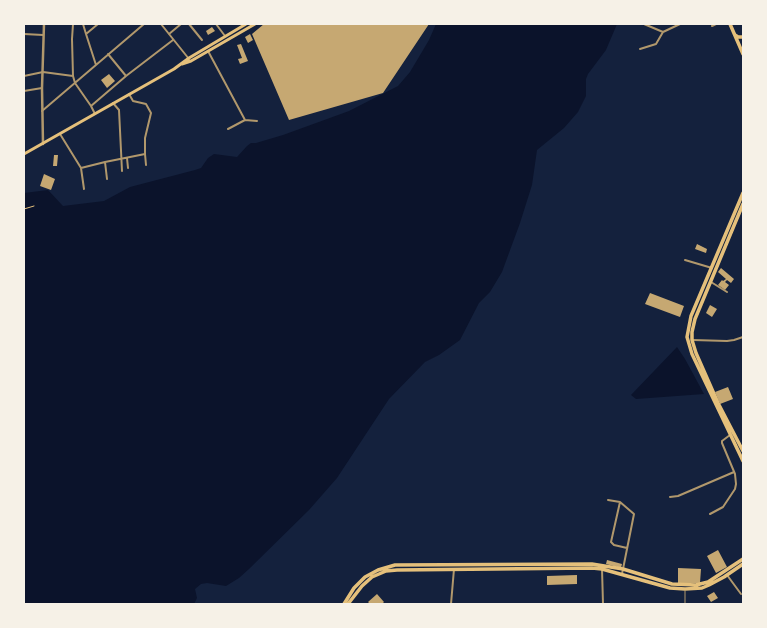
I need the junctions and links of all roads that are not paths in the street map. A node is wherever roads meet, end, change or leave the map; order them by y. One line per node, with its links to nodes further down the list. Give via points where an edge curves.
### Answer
1 (44, 24): 21 (street)
2 (73, 24): 37 (street)
3 (83, 24): 19 (street)
4 (98, 24): 19 (street)
5 (144, 24): 30 (street)
6 (162, 24): 20 (street)
7 (181, 24): 20 (street)
8 (189, 24): 26 (street)
9 (216, 24): 23 (street)
10 (256, 24): 28 (main road)
11 (644, 24): 17 (street)
12 (680, 24): 17 (street)
13 (716, 24): 16 (street)
14 (730, 24): 22 (highway)
15 (243, 25): 23 (main road)
16 (712, 26)
17 (663, 32): 27 (street, via 656,44)
18 (24, 34): 21 (street)
19 (86, 34): 34 (street)
20 (169, 34): 25 (street)
21 (43, 35): 35 (street)
22 (735, 35): 24 (highway); 29 (highway)
23 (225, 36): 31 (main road)
24 (743, 38)
25 (173, 40): 31 (street); 38 (street)
26 (202, 40)
27 (640, 49)
28 (208, 51): 32 (main road); 47 (street)
29 (742, 51)
30 (108, 54): 34 (street); 38 (street)
31 (189, 58): 32 (street); 33 (main road)
32 (191, 62): 33 (main road)
33 (182, 64): 42 (main road)
34 (96, 65): 39 (street)
35 (43, 72): 36 (street); 37 (street); 40 (street)
36 (24, 76)
37 (73, 76): 39 (street)
38 (126, 76): 44 (street)
39 (75, 83): 44 (street); 45 (street)
40 (42, 88): 41 (street); 45 (street)
41 (24, 91)
42 (129, 94): 43 (main road); 53 (street, via 133,102 146,104 151,113)
43 (113, 103): 46 (main road); 55 (street, via 118,110)
44 (90, 106): 46 (street)
45 (42, 111): 51 (street)
46 (95, 114): 50 (main road)
47 (245, 120): 48 (street); 49 (street)
48 (257, 121)
49 (228, 129)
50 (60, 134): 51 (main road); 58 (street)
51 (43, 144): 52 (main road)
52 (24, 154)
53 (145, 154): 54 (street); 57 (street)
54 (127, 158): 55 (street); 59 (street)
55 (120, 159): 56 (street); 60 (street)
56 (105, 162): 58 (street); 61 (street)
57 (146, 165)
58 (81, 168): 62 (street)
59 (128, 168)
60 (122, 171)
61 (108, 179)
62 (84, 189)
63 (743, 193): 64 (highway)
64 (742, 201): 66 (highway); 67 (highway)
65 (685, 260): 66 (street)
66 (712, 268): 71 (highway, via 691,316 687,337 692,354)
67 (710, 282): 68 (street); 70 (highway, via 695,319)
68 (727, 292)
69 (743, 337): 70 (street, via 727,341)
70 (692, 340): 72 (highway, via 718,403)
71 (730, 435): 73 (highway); 74 (street, via 722,443)
72 (743, 451)
73 (743, 461)
74 (734, 472): 75 (street); 78 (street, via 735,489 723,507)
75 (670, 497)
76 (608, 500): 77 (street)
77 (620, 502): 79 (street, via 634,516); 79 (street, via 611,542)
78 (710, 514)
79 (628, 548): 85 (street)
80 (743, 560): 85 (highway, via 713,579 696,585 672,584)
81 (743, 565): 87 (highway)
82 (492, 567): 83 (highway); 84 (highway); 85 (highway, via 589,564); 90 (highway, via 385,567 365,577)
83 (454, 569): 91 (highway, via 386,571 367,581); 92 (street)
84 (602, 569): 86 (highway); 93 (street)
85 (623, 570): 86 (street)
86 (621, 575): 88 (highway)
87 (727, 575): 88 (highway, via 702,588); 89 (street)
88 (685, 590): 94 (lane)
89 (741, 594)
90 (344, 604)
91 (348, 604)
92 (451, 604)
93 (603, 604)
94 (685, 604)

